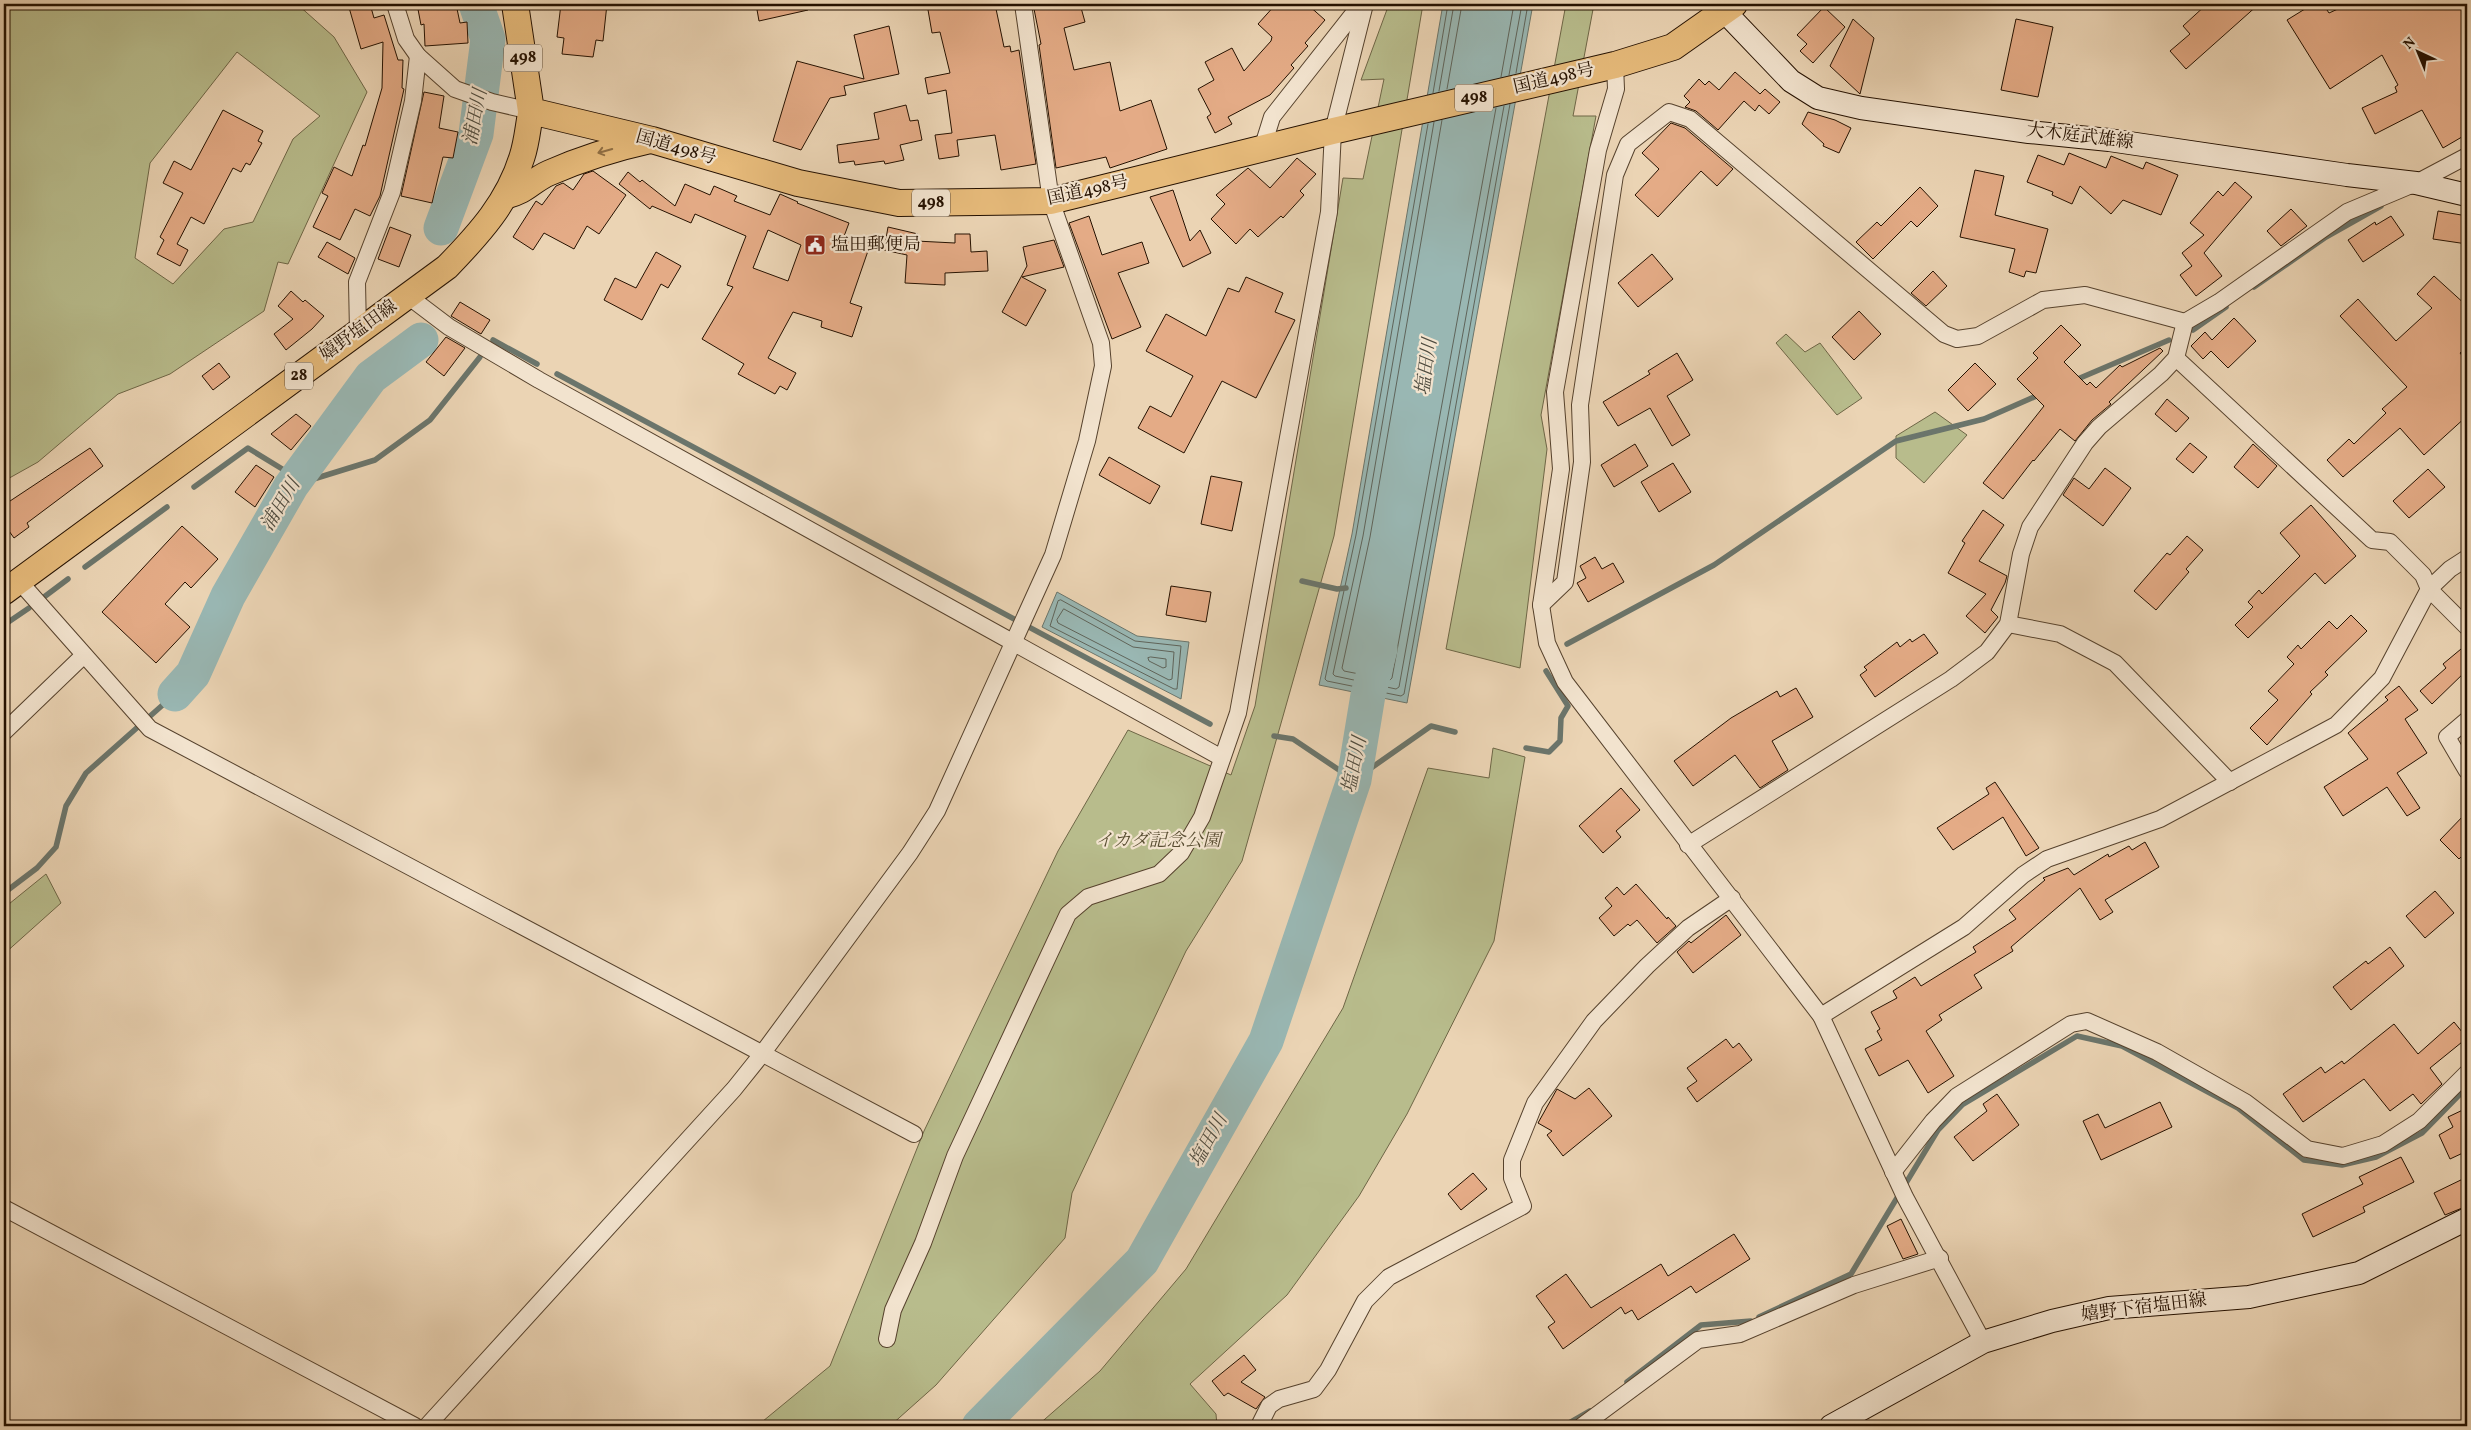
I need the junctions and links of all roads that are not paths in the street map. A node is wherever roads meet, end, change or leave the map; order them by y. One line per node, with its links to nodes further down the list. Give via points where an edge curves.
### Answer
1 (395, 4): 6 (street, via 406,39)
2 (516, 4): 8 (highway, 498)
3 (1022, 4): 16 (street)
4 (1363, 4): 9 (street); 11 (street, via 1272,117)
5 (1730, 8): 7 (highway, 国道498号 / 498, via 1673,47); 13 (main road, 大木庭武雄線, via 1791,81 1818,98 1860,108)
6 (418, 56): 8 (street, via 455,89); 19 (street, via 413,101 392,192 357,282)
7 (1615, 65): 9 (highway, 国道498号 / 498); 24 (street, via 1616,89 1598,150 1555,392 1561,469)
8 (531, 111): 10 (highway, 国道498号 / 498); 15 (main road, 嬉野塩田線 / 28, via 523,156)
9 (1333, 131): 11 (highway, 国道498号 / 498); 31 (street, via 1329,212 1238,713)
10 (652, 140): 15 (main road, one-way to 15, via 582,158 545,175 522,192); 16 (highway, 国道498号 / 498, via 798,183 899,203)
11 (1262, 149): 16 (highway, 国道498号 / 498)
12 (2467, 156): 13 (street)
13 (2416, 183): 14 (main road, 大木庭武雄線); 18 (street, via 2348,212)
14 (2467, 195)
15 (506, 196): 17 (main road, 嬉野塩田線 / 28, via 482,231 447,267)
16 (1051, 201): 27 (street, via 1101,343 1103,366 1087,441 1053,555)
17 (408, 296): 19 (main road, 嬉野塩田線 / 28); 27 (street, via 449,327 538,380)
18 (2185, 322): 20 (street); 24 (street, via 2085,294 2043,300 1978,336 1957,340 1944,334 1690,119 1669,112 1628,144 1615,175 1580,405 1582,462 1565,582)
19 (358, 332): 22 (main road, 嬉野塩田線 / 28)
20 (2176, 358): 23 (street, via 2372,540 2390,542 2423,575); 25 (street, via 2090,437 2030,527 2021,554)
21 (2467, 558): 23 (street)
22 (11, 586): 28 (street)
23 (2429, 589): 26 (street); 33 (street, via 2382,678 2336,725)
24 (1541, 605): 34 (street, via 1547,643 1565,682)
25 (2008, 624): 33 (street, via 2060,634 2115,663); 34 (street, via 1987,652 1951,679)
26 (2467, 627)
27 (1017, 638): 31 (street); 37 (street, via 937,811 910,853)
28 (84, 656): 30 (street); 37 (street, via 150,729)
29 (2467, 720): 32 (street, via 2447,737)
30 (4, 732)
31 (1222, 758): 44 (street, via 1202,817 1181,854 1159,874 1088,897 1068,914 955,1156 923,1243 893,1310)
32 (2467, 772)
33 (2230, 782): 36 (street, via 2160,819 2047,859 2023,874 1964,927)
34 (1688, 845): 35 (street)
35 (1732, 898): 36 (street); 48 (street, via 1688,928 1594,1021 1535,1103 1512,1160 1512,1178 1523,1206 1389,1277 1365,1301 1328,1370 1314,1389 1279,1399 1270,1406)
36 (1821, 1016): 40 (street)
37 (762, 1054): 39 (street); 47 (street, via 663,1168)
38 (2467, 1073): 40 (street, via 2419,1121 2383,1144 2343,1156 2307,1148 2245,1102 2157,1052 2088,1022 2071,1024 1957,1096)
39 (914, 1134)
40 (1893, 1172): 43 (street)
41 (4, 1208): 46 (street)
42 (2467, 1219): 45 (main road, 嬉野下宿塩田線, via 2359,1273 2249,1297 2109,1308)
43 (1940, 1258): 45 (street); 49 (street, via 1854,1285 1740,1334 1698,1340)
44 (887, 1339)
45 (1983, 1342): 50 (main road, 嬉野下宿塩田線)
46 (415, 1426)
47 (427, 1426)
48 (1259, 1426)
49 (1582, 1426)
50 (1831, 1426)

